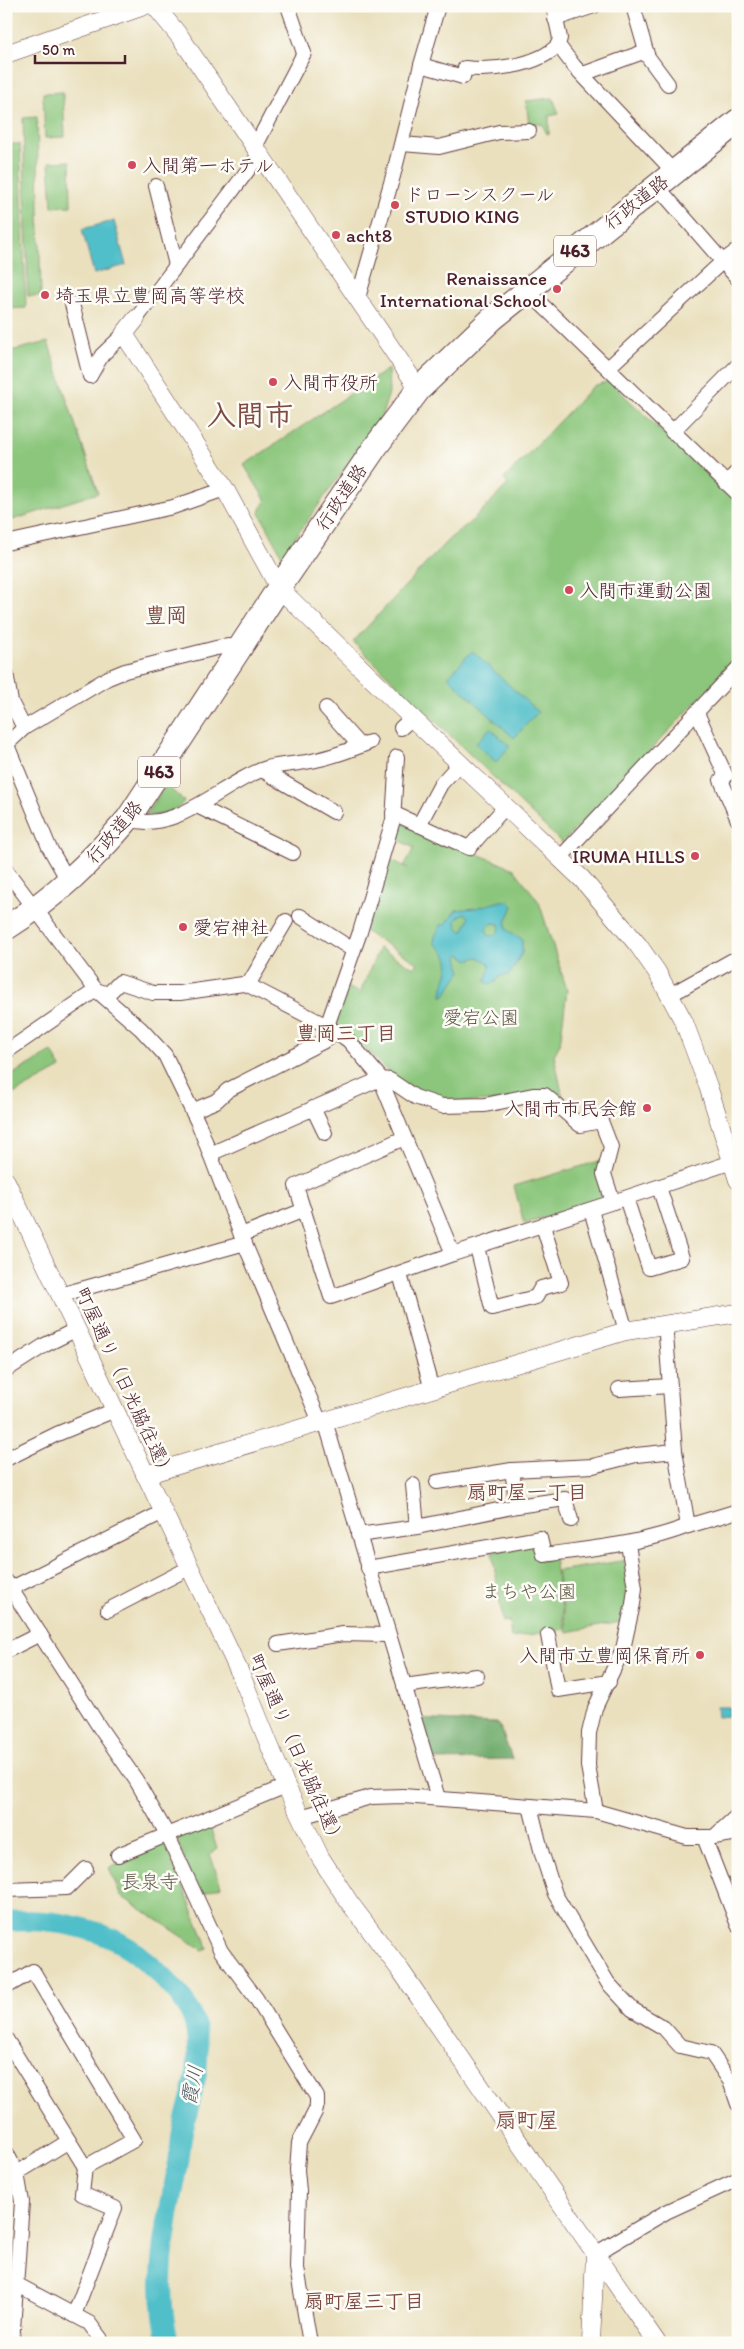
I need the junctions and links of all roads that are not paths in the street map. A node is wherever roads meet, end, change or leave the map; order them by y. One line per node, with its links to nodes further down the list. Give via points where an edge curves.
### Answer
1 (144, 6): 10 (street)
2 (155, 6): 17 (street, via 181,38)
3 (288, 6): 17 (street, via 304,53)
4 (438, 6): 11 (street)
5 (594, 6): 7 (street)
6 (633, 6): 9 (street)
7 (554, 13): 8 (street, via 560,38)
8 (558, 45): 11 (street, via 553,51 514,66 486,70 466,68 463,77); 12 (street)
9 (646, 51): 12 (street); 13 (street)
10 (6, 54)
11 (421, 65): 16 (street)
12 (583, 74): 18 (street)
13 (668, 84)
14 (738, 121): 18 (highway, 行政道路 / 463)
15 (529, 131): 16 (street, via 499,132 439,147)
16 (402, 144): 25 (street)
17 (257, 151): 22 (street); 25 (street)
18 (665, 179): 21 (street); 24 (highway, 行政道路 / 463)
19 (156, 186): 22 (street)
20 (738, 250): 21 (street)
21 (723, 261): 23 (street); 30 (street)
22 (176, 266): 27 (street)
23 (738, 279)
24 (528, 289): 30 (street); 31 (highway, 行政道路 / 463)
25 (358, 298): 31 (street)
26 (72, 304): 28 (street, via 90,376 102,355)
27 (136, 319): 28 (street)
28 (124, 334): 35 (street)
29 (738, 365): 32 (street)
30 (608, 368): 32 (street)
31 (419, 388): 38 (highway, 行政道路 / 463)
32 (672, 432): 34 (street)
33 (738, 471): 34 (street)
34 (726, 483): 36 (street)
35 (225, 489): 37 (street, via 180,506); 38 (street)
36 (738, 494)
37 (6, 543)
38 (279, 588): 39 (highway, 行政道路 / 463); 47 (street, via 407,723)
39 (239, 650): 44 (street, via 230,646 216,648 125,671); 54 (highway, 行政道路 / 463)
40 (738, 668): 43 (street)
41 (6, 673): 44 (street, via 11,702)
42 (326, 708): 48 (street, via 365,744 317,760)
43 (697, 713): 49 (street); 58 (street)
44 (24, 728): 45 (street)
45 (7, 745): 60 (street, via 49,847)
46 (397, 757): 53 (street)
47 (460, 763): 50 (street); 56 (street, via 440,784)
48 (262, 770): 51 (street, via 223,790); 52 (street)
49 (732, 775): 55 (street, via 721,780)
50 (506, 806): 56 (street, via 469,848); 58 (street)
51 (199, 807): 54 (street, via 148,822); 57 (street)
52 (334, 812)
53 (393, 812): 56 (street); 65 (street, via 382,863)
54 (128, 819): 60 (highway, 行政道路 / 463)
55 (738, 820)
56 (418, 825)
57 (293, 853)
58 (560, 858): 69 (street, via 624,926)
59 (6, 870): 61 (street)
60 (69, 882): 61 (highway, 行政道路 / 463)
61 (37, 909): 64 (highway, 行政道路 / 463); 68 (street)
62 (300, 916): 65 (street)
63 (286, 921): 67 (street)
64 (6, 928)
65 (353, 950): 70 (street)
66 (738, 960): 69 (street)
67 (248, 985): 68 (street, via 153,993 120,982 108,994); 70 (street)
68 (96, 990): 71 (street); 74 (street, via 165,1055)
69 (670, 995): 78 (street, via 693,1046)
70 (330, 1029): 72 (street, via 348,1040); 74 (street, via 328,1039)
71 (6, 1052)
72 (380, 1079): 73 (street); 76 (street); 82 (street, via 390,1080 415,1097 442,1106 485,1105 545,1095 580,1125 601,1122 611,1147 604,1174)
73 (313, 1108): 75 (street); 77 (street)
74 (192, 1111): 77 (street)
75 (325, 1133)
76 (404, 1138): 83 (street, via 296,1186); 88 (street)
77 (210, 1154): 86 (street)
78 (732, 1162): 79 (street); 81 (street)
79 (738, 1180)
80 (6, 1181): 90 (street, 町屋通り（日光脇往還）)
81 (659, 1188): 82 (street); 82 (street, via 682,1258 649,1268)
82 (619, 1200): 84 (street)
83 (304, 1210): 86 (street); 89 (street, via 331,1297)
84 (591, 1210): 85 (street); 94 (street)
85 (543, 1226): 87 (street); 87 (street, via 561,1283 541,1288 536,1297 492,1308)
86 (243, 1239): 90 (street); 100 (street)
87 (476, 1247): 88 (street)
88 (453, 1254): 89 (street)
89 (400, 1274): 97 (street)
90 (60, 1295): 93 (street, 町屋通り（日光脇往還）)
91 (738, 1312): 92 (street)
92 (668, 1323): 94 (street); 96 (street)
93 (77, 1330): 95 (street, via 45,1345); 99 (street, 町屋通り（日光脇往還）)
94 (626, 1331): 97 (street)
95 (6, 1370)
96 (670, 1386): 98 (street); 101 (street)
97 (432, 1390): 100 (street)
98 (619, 1390)
99 (114, 1410): 102 (street); 104 (street, 町屋通り（日光脇往還）)
100 (322, 1422): 104 (street); 113 (street)
101 (675, 1451): 103 (street, via 636,1455 593,1466); 111 (street)
102 (6, 1459)
103 (512, 1470): 105 (street); 107 (street)
104 (145, 1475): 109 (street, 町屋通り（日光脇往還）)
105 (438, 1482)
106 (413, 1485): 112 (street)
107 (517, 1506): 110 (street, via 566,1498); 112 (street)
108 (738, 1511): 111 (street)
109 (163, 1512): 115 (street, 町屋通り（日光脇往還）); 117 (street)
110 (571, 1520)
111 (688, 1526): 114 (street)
112 (417, 1527): 113 (street)
113 (358, 1535): 116 (street)
114 (628, 1544): 116 (street, via 544,1555 540,1538); 125 (street, via 634,1596 623,1649)
115 (189, 1568): 118 (street); 127 (street, 町屋通り（日光脇往還）, via 241,1675)
116 (368, 1568): 120 (street)
117 (8, 1587): 119 (street)
118 (108, 1610)
119 (40, 1634): 123 (street); 134 (street, via 136,1780)
120 (388, 1635): 122 (street, via 343,1634); 126 (street)
121 (548, 1635): 125 (street, via 558,1690)
122 (278, 1644)
123 (6, 1652)
124 (477, 1676): 126 (street)
125 (609, 1682): 130 (street, via 595,1708 589,1733 588,1766)
126 (404, 1686): 128 (street)
127 (286, 1786): 132 (street, 町屋通り（日光脇往還）); 134 (street)
128 (438, 1798): 129 (street); 132 (street, via 371,1797)
129 (530, 1806): 130 (street); 143 (street, via 555,1894 608,1982 632,2009 664,2028 680,2046 711,2053 730,2081)
130 (596, 1811): 135 (street, via 687,1837)
131 (738, 1815): 135 (street)
132 (300, 1817): 149 (street, 町屋通り（日光脇往還）, via 320,1857 349,1902 402,1972)
133 (738, 1832): 135 (street)
134 (167, 1834): 136 (street); 154 (street, via 221,1951 256,1998 317,2096 318,2105 299,2143 297,2170 297,2268)
135 (709, 1837): 139 (street)
136 (118, 1855)
137 (86, 1869): 138 (street, via 67,1888)
138 (6, 1890)
139 (733, 1898): 140 (street)
140 (738, 1925)
141 (6, 1987): 146 (street, via 33,1971 134,2140)
142 (6, 2039): 144 (street)
143 (738, 2104)
144 (69, 2141): 146 (street); 147 (street)
145 (6, 2152): 147 (street)
146 (85, 2167): 151 (street, via 82,2194 114,2208)
147 (17, 2173): 150 (street, via 22,2202)
148 (738, 2179): 149 (street, via 666,2212)
149 (595, 2254): 155 (street); 156 (street, 町屋通り（日光脇往還）)
150 (11, 2286): 151 (street); 152 (street)
151 (74, 2315): 153 (street, via 89,2323)
152 (12, 2343)
153 (104, 2343)
154 (310, 2343)
155 (590, 2343)
156 (657, 2343)

